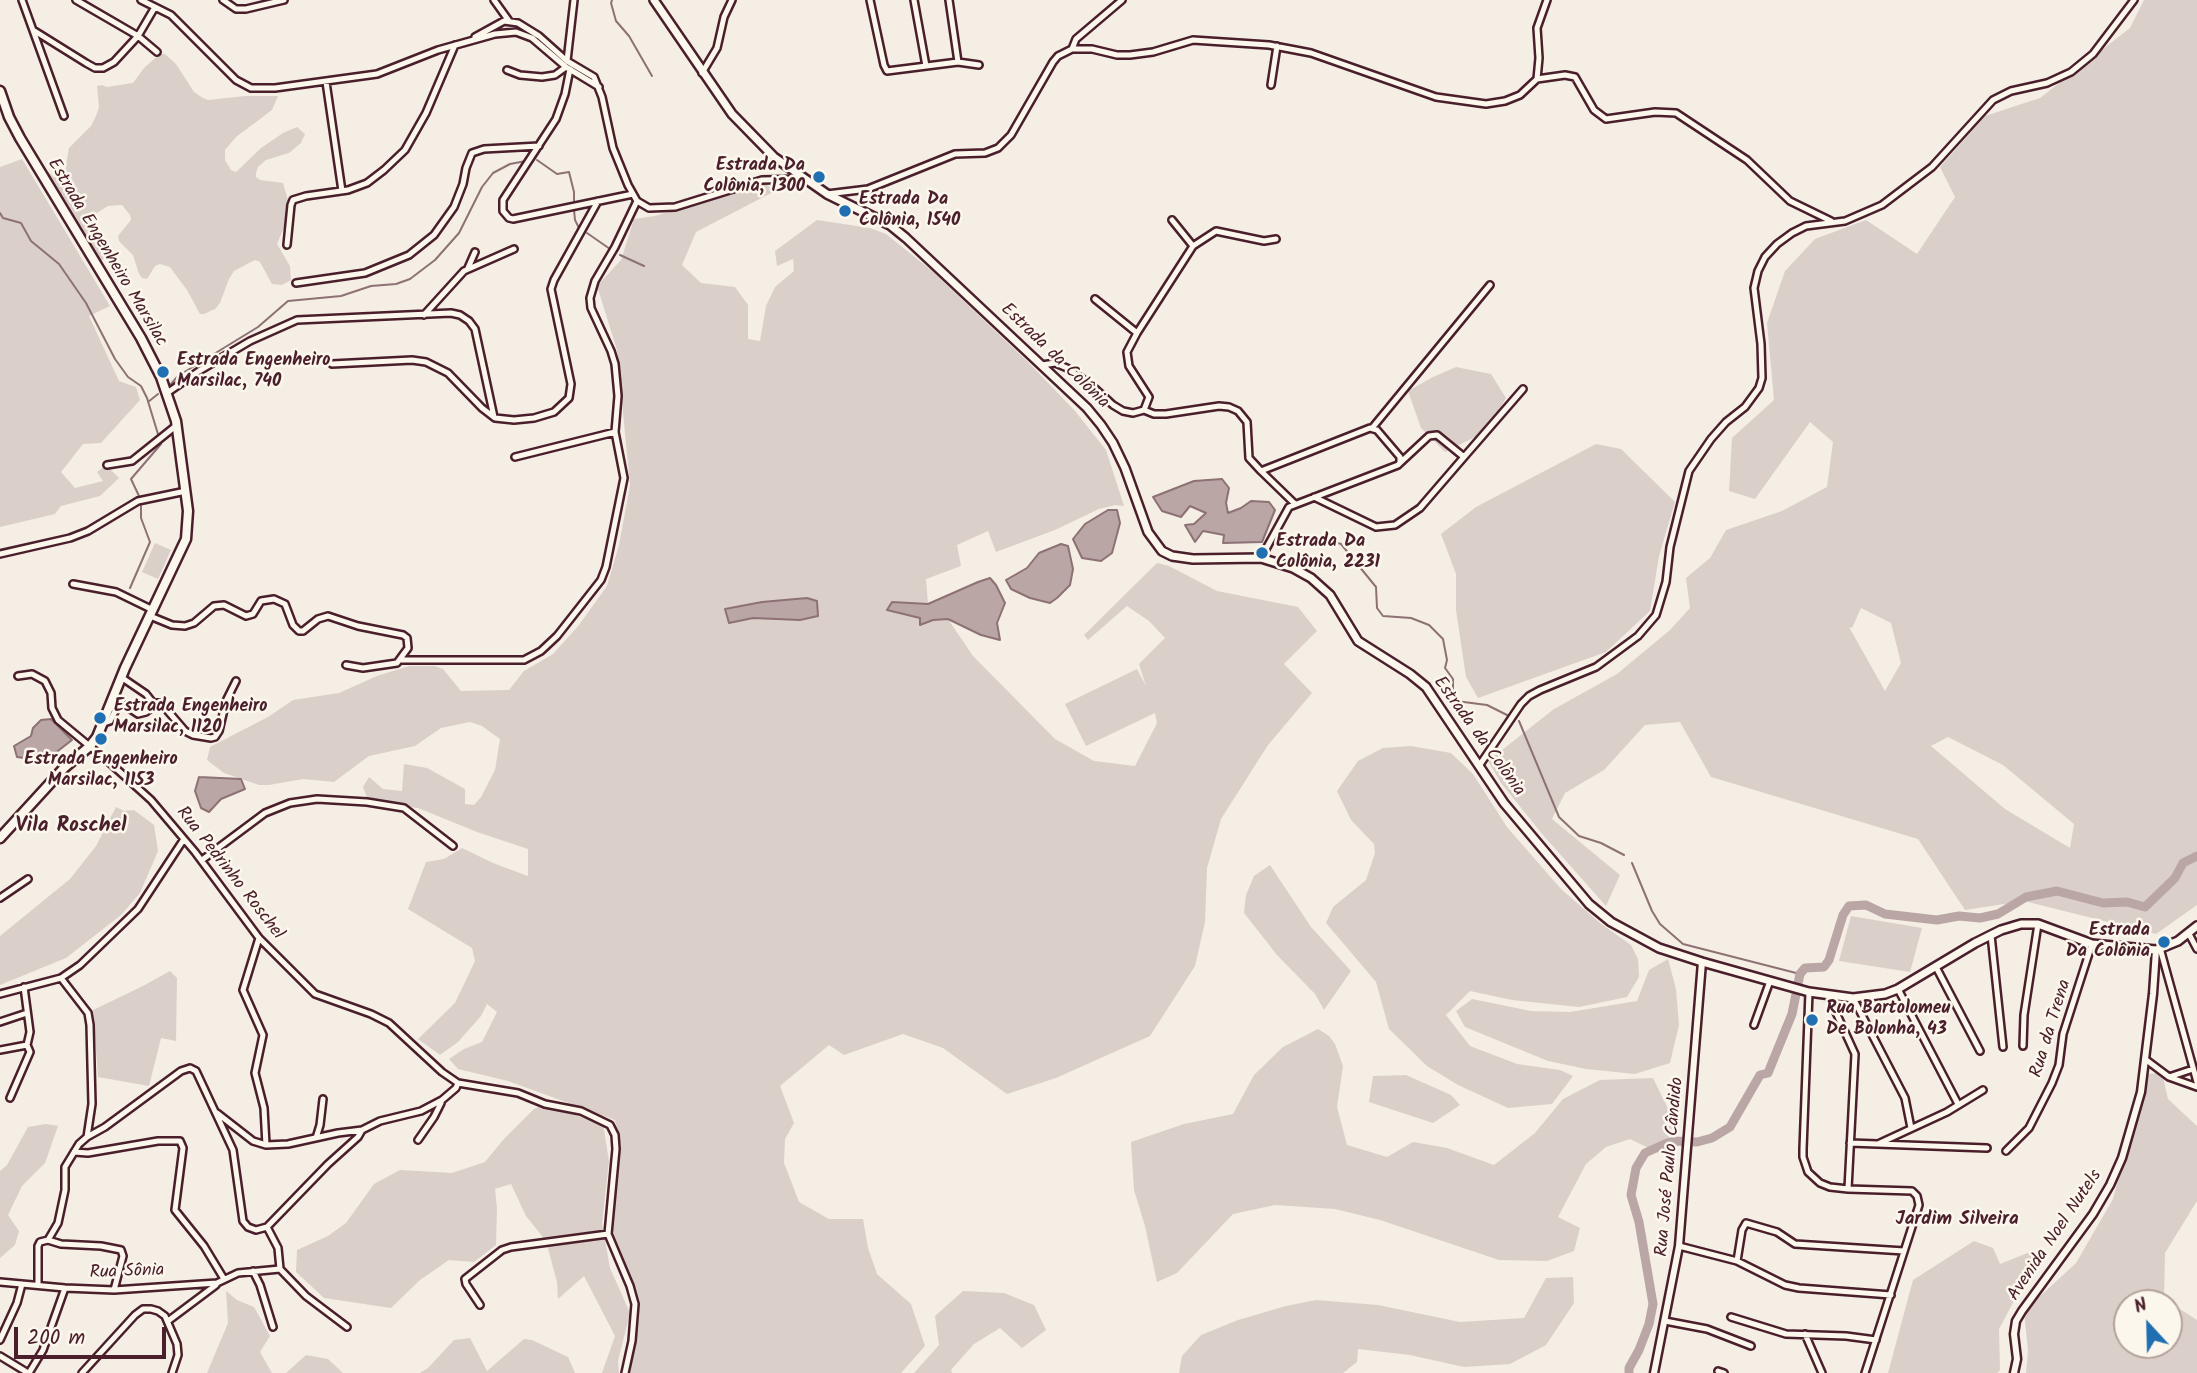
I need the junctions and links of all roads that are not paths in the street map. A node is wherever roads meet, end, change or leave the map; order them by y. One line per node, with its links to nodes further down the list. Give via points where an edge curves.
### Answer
1 (22, 0): 19 (street)
2 (76, 0): 20 (street)
3 (141, 0): 17 (street)
4 (223, 0): 16 (street, via 236,9)
5 (284, 0): 16 (street)
6 (494, 0): 18 (street)
7 (574, 0): 28 (street)
8 (654, 0): 31 (main road, Estrada da Colônia)
9 (733, 0): 31 (street, via 717,48)
10 (870, 0): 29 (street, via 887,71)
11 (914, 0): 29 (street)
12 (949, 0): 26 (street)
13 (1122, 0): 24 (street, via 1076,39)
14 (1547, 0): 32 (street, via 1537,28)
15 (2134, 0): 45 (street, via 2093,54 2071,72 1993,100 1917,178 1873,210)
16 (260, 3)
17 (155, 7): 20 (street); 33 (street, via 178,21 251,89)
18 (509, 21): 21 (street); 28 (street, via 527,27)
19 (33, 30): 20 (street, via 99,69 114,62); 36 (street)
20 (138, 36): 25 (street)
21 (470, 41): 22 (street); 28 (street, via 508,32 524,34)
22 (455, 45): 33 (street, via 377,74); 39 (street, via 405,150 376,177)
23 (1277, 46): 24 (street, via 1193,40 1130,55); 32 (street, via 1311,52 1457,101 1505,101 1520,95); 34 (street)
24 (1072, 49): 41 (street, via 1053,62 1012,135 1001,146 988,153 955,154 868,189)
25 (157, 52)
26 (958, 62): 27 (street); 29 (street)
27 (979, 65)
28 (568, 66): 30 (street, via 559,74 542,77); 37 (street, via 561,108); 40 (street, via 599,87 612,148)
29 (926, 66)
30 (506, 70)
31 (702, 73): 38 (main road, Estrada da Colônia, via 752,136)
32 (1537, 79): 45 (street, via 1575,78 1594,110 1606,119 1676,113 1747,160 1790,201)
33 (326, 82): 39 (street)
34 (1270, 85)
35 (0, 91): 60 (main road, Estrada Engenheiro Marsilac, via 20,138 141,338)
36 (64, 116)
37 (539, 146): 42 (street, via 503,200 505,215 513,219); 52 (street, via 472,153 454,207 434,235 409,255 365,272)
38 (802, 179): 41 (main road, Estrada da Colônia); 43 (street, via 762,180 667,208 649,208)
39 (342, 191): 47 (street, via 293,200)
40 (632, 194): 42 (street); 43 (street)
41 (827, 194): 58 (main road, Estrada da Colônia, via 890,225)
42 (598, 201): 62 (street, via 551,289 569,372 569,398 554,412 534,418)
43 (637, 201): 65 (street, via 594,281 590,298 615,364)
44 (1172, 220): 48 (street)
45 (1834, 223): 88 (street, via 1792,233 1771,251 1758,271 1754,288 1762,378 1745,407 1711,439 1689,471 1656,615 1639,636 1604,662 1530,696)
46 (1276, 239): 48 (street, via 1264,241 1216,230)
47 (287, 245)
48 (1193, 246): 56 (street)
49 (514, 249): 51 (street)
50 (475, 252): 51 (street)
51 (468, 268): 55 (street)
52 (296, 283)
53 (1490, 285): 64 (street)
54 (1095, 299): 56 (street)
55 (424, 315): 60 (street, via 298,320 250,341); 62 (street, via 451,313 469,321 478,339)
56 (1137, 332): 61 (street, via 1126,356 1148,393)
57 (332, 364): 62 (street, via 426,362 448,373)
58 (1042, 365): 61 (street, via 1055,363 1067,368 1123,411); 75 (main road, Estrada da Colônia, via 1101,425 1125,468 1148,532 1162,551 1193,559)
59 (1523, 390): 67 (street)
60 (167, 393): 63 (main road, Estrada Engenheiro Marsilac)
61 (1144, 410): 70 (street, via 1166,414 1219,406 1238,411 1247,422 1249,458)
62 (495, 418)
63 (177, 425): 69 (street, via 132,461); 71 (main road, Estrada Engenheiro Marsilac)
64 (1373, 427): 68 (street, via 1400,457); 70 (street)
65 (615, 432): 66 (street); 78 (street, via 624,485 606,567 595,590 557,636 524,660)
66 (515, 457)
67 (1464, 457): 68 (street, via 1437,435 1429,436); 72 (street, via 1420,508 1395,525 1376,527)
68 (1400, 463): 72 (street)
69 (107, 465)
70 (1261, 471): 73 (street)
71 (186, 491): 74 (street, via 138,501 70,538); 77 (main road, Estrada Engenheiro Marsilac, via 186,539)
72 (1314, 497): 73 (street)
73 (1295, 504): 75 (street, via 1285,512)
74 (0, 554)
75 (1261, 558): 88 (main road, Estrada da Colônia, via 1293,568 1330,595 1358,641 1426,688)
76 (73, 584): 77 (street, via 116,592)
77 (151, 613): 78 (street, via 172,625 185,626 214,606 224,605 249,616 261,601 274,599 285,604 299,631 328,616 404,635 409,643); 81 (main road, Estrada Engenheiro Marsilac)
78 (401, 660): 79 (street, via 377,667)
79 (346, 666)
80 (18, 676): 87 (street, Rua Pedrinho Roschel, via 32,674 45,681 58,720)
81 (121, 677): 83 (main road, Estrada Engenheiro Marsilac); 85 (street)
82 (236, 681): 85 (street, via 215,737 185,731 164,705)
83 (114, 694): 84 (street); 86 (main road, Estrada Engenheiro Marsilac)
84 (120, 702): 85 (street, via 138,714); 86 (street, via 110,721)
85 (155, 704)
86 (101, 724): 87 (main road, Estrada Engenheiro Marsilac)
87 (90, 746): 89 (street, Rua Pedrinho Roschel, via 151,800); 90 (main road, Estrada Engenheiro Marsilac, via 64,768)
88 (1479, 766): 103 (main road, Estrada da Colônia, via 1504,803 1589,904 1643,940)
89 (184, 839): 92 (street, Rua Pedrinho Roschel); 105 (street, via 138,909)
90 (1, 840)
91 (453, 846): 92 (street, via 404,808 317,799 265,813)
92 (202, 860): 99 (street, Rua Pedrinho Roschel)
93 (28, 879): 94 (street)
94 (0, 898)
95 (2038, 924): 98 (main road, Estrada da Colônia, via 2013,926); 100 (main road); 117 (street)
96 (2197, 926): 97 (main road)
97 (2189, 934): 101 (main road); 102 (street)
98 (1991, 936): 104 (main road, Estrada da Colônia); 118 (street)
99 (259, 938): 124 (street, Rua Pedrinho Roschel, via 315,993 389,1023); 139 (street, via 243,990 263,1034 255,1073 264,1108)
100 (2092, 944): 101 (main road); 141 (street, Rua da Trena, via 2052,1083 2029,1128)
101 (2158, 949): 121 (street, Avenida Noel Nutels); 122 (street)
102 (2197, 949)
103 (1702, 962): 106 (main road, Estrada da Colônia); 147 (street, Rua José Paulo Cândido)
104 (1936, 967): 108 (main road, Estrada da Colônia); 120 (street)
105 (61, 978): 107 (street); 134 (street, via 88,1013 92,1095)
106 (1770, 981): 109 (main road, Estrada da Colônia); 115 (street)
107 (24, 987): 110 (street); 113 (street)
108 (1898, 989): 112 (main road, Estrada da Colônia); 130 (street)
109 (1809, 992): 111 (main road, Estrada da Colônia); 143 (street, via 1803,1157 1808,1172 1820,1183)
110 (0, 994)
111 (1828, 995): 112 (main road, Estrada da Colônia); 137 (street, via 1854,1054)
112 (1853, 998): 132 (street, via 1905,1098)
113 (27, 1013): 114 (street); 116 (street)
114 (0, 1022)
115 (1754, 1025)
116 (27, 1045): 119 (street); 127 (street, via 30,1052)
117 (2023, 1046)
118 (2003, 1047)
119 (0, 1050)
120 (1980, 1051)
121 (2145, 1059): 123 (street); 179 (street, Avenida Noel Nutels, via 2133,1123 2114,1178 2017,1321)
122 (2193, 1069): 123 (street); 125 (street)
123 (2169, 1077): 125 (street)
124 (458, 1083): 129 (street); 145 (street, Rua Pedrinho Roschel, via 518,1093 581,1111 610,1125 616,1149)
125 (2197, 1085)
126 (1983, 1090): 130 (street)
127 (10, 1098)
128 (323, 1099): 135 (street)
129 (442, 1100): 133 (street); 136 (street)
130 (1958, 1104): 132 (street)
131 (215, 1112): 134 (street, via 198,1073 186,1069); 139 (street, via 253,1141); 144 (street, via 233,1150 243,1221 251,1229)
132 (1911, 1128): 138 (street)
133 (362, 1130): 135 (street); 144 (street)
134 (87, 1137): 142 (street)
135 (316, 1138): 139 (street)
136 (418, 1140)
137 (1850, 1143): 138 (street); 143 (street)
138 (1880, 1143): 140 (street)
139 (266, 1145)
140 (1987, 1148)
141 (2006, 1151)
142 (74, 1152): 146 (street, via 64,1171 58,1223); 152 (street, via 180,1141 183,1153 175,1210)
143 (1847, 1189): 148 (street, via 1912,1191 1917,1196 1919,1205)
144 (267, 1227): 150 (street, via 278,1248)
145 (608, 1234): 160 (street, via 511,1247 495,1254 466,1279); 175 (street, Rua Pedrinho Roschel, via 635,1304)
146 (48, 1240): 156 (street, via 38,1246); 158 (street, via 121,1250)
147 (1679, 1246): 149 (street); 163 (street, Rua José Paulo Cândido)
148 (1904, 1251): 149 (street, via 1795,1244 1746,1223); 159 (street)
149 (1737, 1261): 159 (street, via 1798,1288)
150 (280, 1269): 151 (street, Rua Sônia); 164 (street, via 306,1296)
151 (253, 1271): 152 (street, Rua Sônia); 165 (street)
152 (224, 1279): 154 (street, Rua Sônia)
153 (0, 1282): 155 (street, Rua Sônia)
154 (218, 1283): 158 (street, Rua Sônia); 162 (street)
155 (22, 1284): 156 (street, Rua Sônia); 166 (street)
156 (38, 1284): 157 (street, Rua Sônia)
157 (65, 1288): 158 (street, Rua Sônia); 172 (street, via 43,1350)
158 (114, 1290)
159 (1891, 1295): 169 (street)
160 (480, 1305)
161 (1731, 1317): 167 (street, via 1776,1332)
162 (168, 1321): 173 (street, via 154,1309 140,1311); 174 (street, via 178,1349)
163 (1665, 1321): 170 (street, via 1707,1329); 176 (street, Rua José Paulo Cândido)
164 (347, 1326)
165 (274, 1327)
166 (2, 1333): 168 (street)
167 (1805, 1334): 169 (street); 177 (street)
168 (0, 1340)
169 (1875, 1340): 178 (street)
170 (1751, 1346)
171 (0, 1356): 172 (street)
172 (29, 1373)
173 (82, 1373)
174 (172, 1373)
175 (625, 1373)
176 (1654, 1373)
177 (1822, 1373)
178 (1865, 1373)
179 (2014, 1373)

